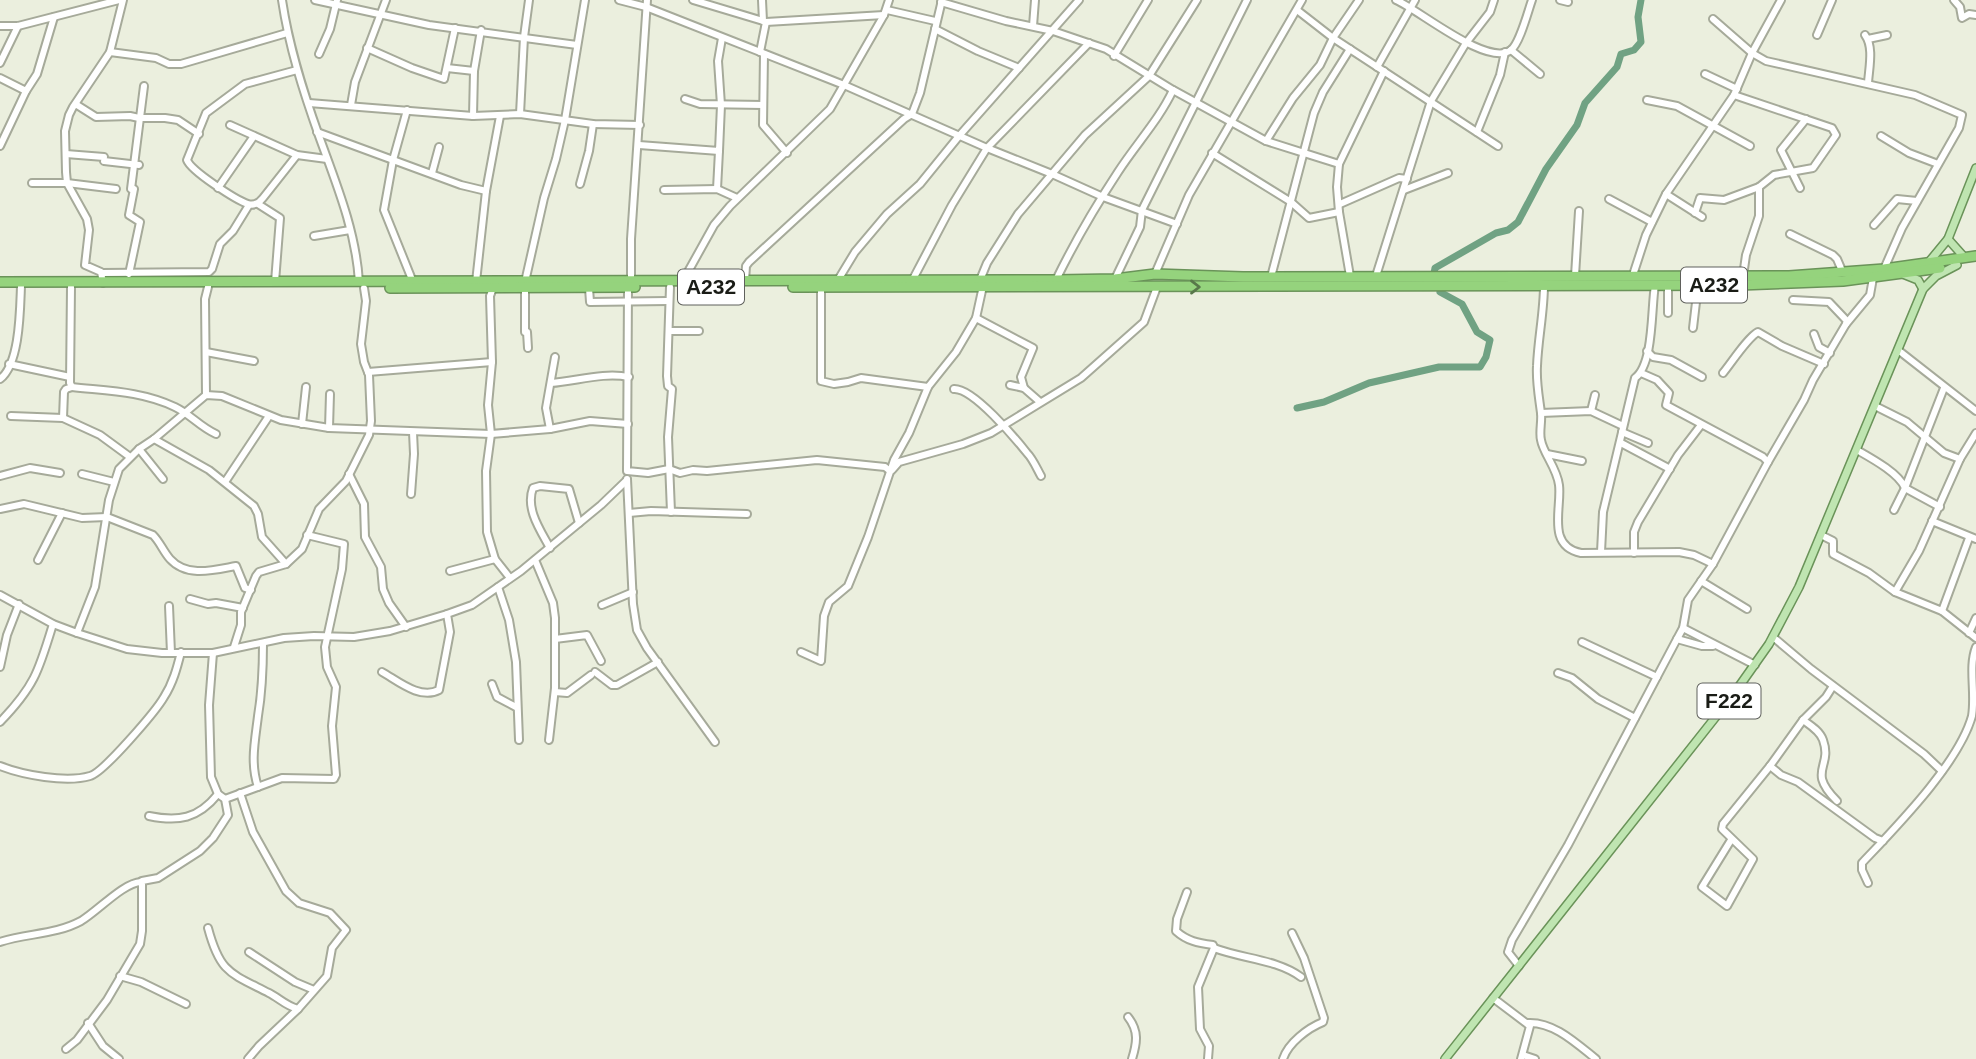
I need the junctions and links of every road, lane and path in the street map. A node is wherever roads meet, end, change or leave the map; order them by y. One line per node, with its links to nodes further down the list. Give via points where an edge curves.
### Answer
1 (119, 0): 35 (street); 57 (street)
2 (282, 0): 45 (street)
3 (315, 0): 27 (street)
4 (386, 0): 33 (street)
5 (529, 0): 48 (street)
6 (584, 0): 53 (street)
7 (619, 0): 29 (street)
8 (693, 0): 37 (street)
9 (762, 0): 37 (street)
10 (889, 0): 32 (street)
11 (1035, 0): 41 (street)
12 (1079, 0): 44 (street)
13 (1148, 0): 61 (street)
14 (1197, 0): 70 (street)
15 (1247, 0): 80 (street)
16 (1302, 0): 31 (street)
17 (1359, 0): 50 (street)
18 (1396, 0): 30 (street)
19 (1415, 0): 30 (street)
20 (1494, 0): 52 (street)
21 (1532, 0): 56 (street)
22 (1560, 0): 28 (street)
23 (1832, 0): 46 (street)
24 (1954, 0): 34 (street, via 1962,18)
25 (941, 1): 38 (street); 41 (street)
26 (1779, 1): 59 (street)
27 (337, 2): 33 (street); 60 (street)
28 (1568, 2)
29 (647, 4): 49 (street); 98 (street)
30 (1410, 7): 52 (street); 65 (street)
31 (1297, 10): 50 (street); 95 (street)
32 (885, 12): 37 (street); 38 (street); 73 (street)
33 (380, 15): 42 (street); 54 (street)
34 (1976, 15)
35 (54, 17): 40 (street); 76 (street, via 37,74)
36 (1713, 19): 59 (street)
37 (764, 22): 58 (street)
38 (935, 25): 64 (street, via 978,51); 89 (street)
39 (0, 26): 40 (street)
40 (18, 26): 62 (street)
41 (1033, 26): 44 (street)
42 (455, 28): 43 (street); 63 (street)
43 (481, 30): 48 (street); 67 (street)
44 (1053, 31): 51 (street); 64 (street)
45 (287, 33): 57 (street, via 181,64); 66 (street)
46 (1817, 35)
47 (1887, 35): 72 (street, via 1867,37)
48 (524, 37): 53 (street); 88 (street)
49 (722, 38): 58 (street); 85 (street, via 718,61)
50 (1333, 38): 55 (street); 106 (street, via 1320,65)
51 (1089, 43): 61 (street); 112 (street)
52 (1466, 43): 56 (street); 81 (street)
53 (577, 45): 94 (street)
54 (367, 48): 63 (street, via 444,79); 84 (street)
55 (1350, 49): 65 (street); 115 (street, via 1323,92)
56 (1508, 51): 68 (street); 101 (street)
57 (110, 52): 83 (street)
58 (762, 53): 73 (street); 86 (street)
59 (1752, 53): 72 (street, via 1766,61); 77 (street)
60 (319, 54)
61 (1114, 56): 70 (street)
62 (0, 63)
63 (447, 68): 67 (street)
64 (1019, 68): 104 (street)
65 (1380, 69): 81 (street); 121 (street)
66 (297, 70): 82 (street); 102 (street, via 245,84 206,113)
67 (474, 71): 90 (street)
68 (1540, 74)
69 (1705, 74): 77 (street)
70 (1149, 76): 75 (street); 128 (street, via 1085,135)
71 (0, 78): 76 (street)
72 (1868, 83): 122 (street, via 1915,95 1962,115)
73 (844, 85): 89 (street); 114 (street, via 830,109)
74 (144, 86): 92 (street)
75 (1172, 90): 80 (street); 143 (street)
76 (26, 91): 108 (street)
77 (1736, 92): 93 (street); 99 (street)
78 (685, 99): 85 (street)
79 (1647, 100): 99 (street, via 1677,106)
80 (1196, 102): 95 (street); 150 (street)
81 (1431, 102): 101 (street); 129 (street)
82 (309, 103): 84 (street); 100 (street)
83 (77, 105): 92 (street, via 96,117); 117 (street, via 67,123)
84 (351, 105): 87 (street)
85 (721, 105): 86 (street); 113 (street)
86 (763, 105): 114 (street, via 763,125)
87 (407, 110): 90 (street); 120 (street)
88 (520, 114): 91 (street); 94 (street)
89 (912, 114): 104 (street); 183 (street, via 749,262)
90 (473, 116): 91 (street)
91 (500, 116): 140 (street)
92 (139, 118): 102 (street, via 178,120); 123 (street)
93 (1806, 119): 125 (street, via 1781,150); 125 (street, via 1832,128 1835,137 1816,165)
94 (565, 120): 96 (street); 198 (street)
95 (1230, 122): 106 (street); 116 (street)
96 (593, 124): 98 (street); 132 (street)
97 (230, 125): 103 (street)
98 (640, 125): 107 (street)
99 (1714, 125): 110 (street); 141 (street)
100 (317, 132): 119 (street); 120 (street)
101 (1477, 132): 109 (street)
102 (199, 134): 134 (street, via 188,164)
103 (254, 136): 118 (street); 134 (street)
104 (959, 136): 112 (street); 180 (street, via 920,184 887,214)
105 (1881, 136): 122 (street)
106 (1266, 141): 115 (street)
107 (639, 145): 113 (street); 194 (street)
108 (0, 146)
109 (1498, 146)
110 (1750, 146)
111 (439, 147): 126 (street)
112 (986, 148): 128 (street); 184 (street)
113 (719, 151): 137 (street)
114 (787, 152): 142 (street)
115 (1303, 152): 121 (street); 146 (street)
116 (1212, 153): 146 (street); 155 (street)
117 (66, 154): 123 (street); 131 (street)
118 (297, 155): 119 (street); 147 (street)
119 (327, 159): 157 (street)
120 (393, 160): 126 (street); 188 (street, via 384,210)
121 (1339, 164): 149 (street)
122 (1938, 164): 145 (street)
123 (136, 165): 181 (street, via 129,215 140,222)
124 (1976, 168): 160 (main road)
125 (1790, 171): 133 (street, via 1774,175); 135 (street)
126 (432, 173): 140 (street)
127 (1448, 173): 139 (street)
128 (1052, 174): 143 (street); 192 (street, via 1018,214 987,263)
129 (1407, 179): 139 (street); 149 (street, via 1399,178)
130 (32, 183): 131 (street)
131 (67, 183): 136 (street); 176 (street, via 87,219 85,265)
132 (580, 184)
133 (1759, 187): 152 (street, via 1724,200 1700,198); 174 (street, via 1759,216)
134 (218, 188): 148 (street)
135 (1800, 188)
136 (116, 189)
137 (717, 189): 138 (street); 142 (street)
138 (664, 190)
139 (1404, 190): 172 (street)
140 (486, 191): 189 (street)
141 (1667, 194): 152 (street); 154 (street)
142 (737, 198): 182 (street, via 714,225)
143 (1102, 198): 150 (street); 185 (street)
144 (1609, 199): 154 (street)
145 (1917, 201): 156 (street, via 1897,199); 166 (street)
146 (1291, 202): 149 (street, via 1309,218); 175 (street)
147 (258, 204): 148 (street); 187 (street, via 281,220)
148 (249, 205): 177 (street, via 220,244 209,272)
149 (1340, 208): 171 (street)
150 (1142, 211): 155 (street); 179 (street, via 1140,227)
151 (1579, 211): 173 (street)
152 (1695, 213): 153 (street)
153 (1702, 217)
154 (1652, 222): 170 (street)
155 (1177, 225): 168 (street)
156 (1874, 225)
157 (350, 230): 159 (street); 197 (street)
158 (1790, 234): 167 (street, via 1833,256)
159 (314, 236)
160 (1948, 240): 162 (main road); 164 (main road)
161 (1976, 256): 162 (highway, A232)
162 (1965, 258): 164 (highway, A232)
163 (1976, 262): 165 (highway, A232)
164 (1925, 264): 166 (highway, A232)
165 (1957, 265): 169 (highway, A232); 211 (main road)
166 (1884, 269): 167 (highway, A232)
167 (1843, 273): 174 (highway, A232)
168 (1156, 274): 179 (highway, A232); 190 (highway, A232)
169 (1902, 274): 178 (highway, A232); 211 (main road, via 1918,280)
170 (1633, 275): 174 (highway, A232); 186 (highway, A232)
171 (1350, 276): 172 (highway, A232); 175 (highway, A232)
172 (1376, 276): 191 (highway, A232)
173 (1575, 276): 186 (highway, A232); 191 (highway, A232)
174 (1743, 276)
175 (1271, 277): 190 (highway, A232)
176 (103, 278): 181 (highway, A232); 193 (highway, A232)
177 (149, 278): 181 (highway, A232); 187 (highway, A232)
178 (1873, 278): 202 (highway, A232); 217 (street, via 1870,295)
179 (1115, 279): 185 (highway, A232)
180 (838, 280): 184 (highway, A232); 195 (highway, A232)
181 (126, 281): 204 (highway, A232); 205 (highway, A232)
182 (685, 281): 183 (highway, A232); 194 (highway, A232)
183 (744, 281): 195 (highway, A232)
184 (912, 281): 192 (highway, A232)
185 (1056, 281): 196 (highway, A232)
186 (1595, 281): 199 (highway, A232); 200 (highway, A232)
187 (275, 282): 197 (highway, A232)
188 (413, 282): 189 (highway, A232); 197 (highway, A232)
189 (476, 282): 198 (highway, A232)
190 (1243, 282): 191 (highway, A232); 208 (highway, A232, one-way to 190)
191 (1420, 282): 199 (highway, A232)
192 (981, 283): 196 (highway, A232); 207 (highway, A232); 216 (street)
193 (0, 284): 203 (highway, A232)
194 (630, 284): 198 (highway, A232); 206 (highway, A232); 210 (highway, A232); 213 (street)
195 (765, 284): 206 (highway, A232); 207 (highway, A232)
196 (998, 284): 208 (highway, A232)
197 (361, 285): 205 (highway, A232); 209 (highway, A232); 232 (street, via 366,301 361,344)
198 (525, 285): 209 (highway, A232); 210 (highway, A232); 222 (street)
199 (1544, 285): 255 (street, via 1537,364)
200 (1655, 285): 201 (highway, A232); 224 (street)
201 (1668, 285): 202 (highway, A232); 215 (street)
202 (1698, 285): 218 (street)
203 (21, 286): 204 (highway, A232); 230 (street, via 18,336)
204 (71, 287): 235 (street)
205 (208, 287): 225 (street)
206 (670, 287): 214 (street)
207 (821, 287): 243 (street, via 821,381 834,384 862,378)
208 (1157, 287): 250 (street, via 1144,322 1081,378)
209 (493, 288): 229 (street)
210 (589, 288): 213 (street, via 590,302)
211 (1923, 289): 223 (main road, F222)
212 (1793, 300): 217 (street, via 1829,302)
213 (628, 301): 214 (street); 236 (street)
214 (668, 301): 219 (street)
215 (1668, 313)
216 (976, 318): 243 (street); 244 (street, via 1032,348 1021,377)
217 (1846, 324): 226 (street)
218 (1693, 328)
219 (669, 331): 220 (street); 283 (street)
220 (699, 331)
221 (1814, 334): 226 (street, via 1819,347)
222 (528, 348)
223 (1898, 350): 245 (street); 251 (main road, F222)
224 (1647, 351): 233 (street); 237 (street)
225 (206, 352): 228 (street); 248 (street)
226 (1830, 353): 231 (street)
227 (555, 357): 239 (street)
228 (254, 361)
229 (492, 362): 232 (street); 270 (street)
230 (9, 364): 235 (street); 238 (street)
231 (1824, 364): 234 (street, via 1758,332); 282 (street)
232 (368, 372): 264 (street)
233 (1642, 373): 262 (street, via 1669,393 1666,405); 266 (street, via 1635,378)
234 (1723, 373)
235 (70, 377): 241 (street)
236 (629, 377): 239 (street, via 606,375); 260 (street)
237 (1702, 377)
238 (0, 379)
239 (551, 383): 265 (street, via 546,408)
240 (1010, 385): 244 (street)
241 (72, 387): 254 (street, via 143,395); 258 (street, via 64,392)
242 (306, 387): 259 (street)
243 (928, 387): 280 (street)
244 (1024, 388): 250 (street)
245 (1944, 388): 253 (street); 271 (street)
246 (954, 389): 261 (street, via 960,388 981,402)
247 (330, 394): 263 (street)
248 (206, 395): 254 (street); 257 (street, via 222,396)
249 (1595, 395): 252 (street)
250 (1040, 402): 261 (street)
251 (1875, 406): 271 (street, via 1907,422); 276 (main road, F222)
252 (1591, 411): 255 (street); 266 (street)
253 (1976, 411)
254 (184, 412): 269 (street); 272 (street)
255 (1541, 413): 277 (street, via 1541,441)
256 (11, 416): 258 (street)
257 (269, 416): 259 (street); 295 (street)
258 (63, 418): 278 (street, via 100,435)
259 (302, 424): 263 (street)
260 (628, 424): 265 (street, via 590,421); 285 (street)
261 (1002, 425): 280 (street, via 963,443); 291 (street, via 1027,452)
262 (1701, 425): 282 (street); 284 (street)
263 (329, 428): 264 (street)
264 (369, 428): 267 (street); 289 (street)
265 (550, 429): 270 (street)
266 (1623, 429): 273 (street); 274 (street)
267 (413, 432): 270 (street); 297 (street)
268 (1976, 432): 279 (street)
269 (216, 434)
270 (491, 434): 314 (street, via 487,532)
271 (1923, 437): 279 (street); 296 (street)
272 (154, 439): 275 (street); 295 (street)
273 (1621, 443): 284 (street); 312 (street, via 1603,512)
274 (1648, 443)
275 (139, 449): 278 (street); 292 (street)
276 (1857, 450): 296 (street, via 1882,464); 309 (main road, F222)
277 (1548, 454): 281 (street); 312 (street, via 1558,482 1557,523 1563,543 1572,551)
278 (130, 457): 294 (street)
279 (1960, 459): 298 (street)
280 (897, 461): 286 (street)
281 (1582, 461)
282 (1768, 462): 318 (street)
283 (669, 469): 285 (street); 286 (street, via 680,473 817,460); 303 (street)
284 (1670, 469): 313 (street, via 1638,522)
285 (627, 471): 293 (street)
286 (890, 471): 352 (street, via 848,586 829,602 821,661)
287 (60, 473): 290 (street, via 30,468)
288 (82, 474): 294 (street)
289 (349, 474): 308 (street, via 319,509); 337 (street, via 364,504 365,537 381,567 383,589)
290 (0, 476)
291 (1041, 477)
292 (163, 479)
293 (627, 480): 302 (street); 307 (street)
294 (114, 482): 305 (street)
295 (225, 482): 317 (street, via 254,506 262,537)
296 (1905, 488): 298 (street); 300 (street)
297 (411, 494)
298 (1940, 507): 306 (street)
299 (0, 509): 301 (street, via 24,504)
300 (1894, 510)
301 (62, 513): 305 (street); 315 (street)
302 (629, 513): 303 (street); 324 (street)
303 (671, 513): 304 (street)
304 (747, 514)
305 (107, 517): 323 (street, via 153,535 167,556 187,569 201,572 236,566 245,589); 339 (street, via 95,587)
306 (1933, 521): 310 (street); 325 (street)
307 (579, 523): 311 (street); 311 (street, via 569,489 534,488 534,518)
308 (307, 535): 317 (street, via 302,549); 341 (street, via 344,544)
309 (1821, 535): 325 (street, via 1833,541 1833,554); 342 (main road, F222)
310 (1973, 539): 333 (street)
311 (550, 548): 316 (street)
312 (1601, 552): 313 (street)
313 (1634, 553): 318 (street, via 1679,552)
314 (495, 559): 319 (street); 320 (street)
315 (38, 560)
316 (535, 560): 320 (street); 344 (street, via 553,603)
317 (286, 564): 323 (street, via 259,572)
318 (1713, 564): 321 (street)
319 (450, 571)
320 (510, 578): 322 (street)
321 (1701, 581): 332 (street); 338 (street, via 1688,600)
322 (498, 587): 334 (street, via 472,605); 365 (street, via 516,662)
323 (251, 590): 331 (street)
324 (633, 592): 329 (street); 356 (street, via 637,630)
325 (1895, 592): 333 (street)
326 (0, 595): 328 (street)
327 (190, 599): 331 (street)
328 (19, 604): 336 (street); 358 (street)
329 (602, 605)
330 (169, 606): 353 (street)
331 (243, 608): 349 (street)
332 (1747, 610)
333 (1942, 611): 340 (street)
334 (447, 614): 337 (street); 359 (street, via 450,632 439,690 426,694)
335 (1976, 618): 340 (street)
336 (54, 624): 339 (street); 368 (street, via 38,674)
337 (406, 627): 341 (street, via 354,637)
338 (1683, 628): 345 (street); 348 (street)
339 (77, 633): 353 (street, via 127,649)
340 (1969, 633): 343 (street)
341 (329, 636): 347 (street); 375 (street, via 325,647 336,687 332,726 336,775 334,779 282,778)
342 (1773, 637): 357 (main road, F222); 363 (street)
343 (1976, 638)
344 (555, 639): 355 (street, via 587,635); 364 (street)
345 (1677, 639): 348 (street); 361 (street)
346 (1582, 642): 361 (street)
347 (263, 644): 349 (street); 375 (street, via 253,746)
348 (1715, 646): 357 (street)
349 (234, 647): 354 (street)
350 (1976, 647): 374 (street, via 1972,715)
351 (181, 652): 353 (street); 354 (street); 372 (street, via 163,699 96,774 72,779)
352 (801, 652)
353 (171, 653)
354 (213, 653): 377 (street, via 211,777)
355 (601, 661)
356 (658, 663): 364 (street, via 617,685 593,673 567,693); 371 (street)
357 (1755, 665): 391 (main road, F222)
358 (0, 667)
359 (382, 672)
360 (1558, 673): 366 (street)
361 (1657, 677): 366 (street)
362 (492, 684): 365 (street, via 497,697)
363 (1833, 686): 367 (street); 374 (street)
364 (555, 692): 370 (street)
365 (516, 707): 369 (street)
366 (1634, 718): 391 (street, via 1512,940 1508,952)
367 (1803, 719): 373 (street); 379 (street, via 1822,738 1823,787)
368 (0, 722)
369 (519, 740)
370 (549, 740)
371 (715, 742)
372 (0, 766)
373 (1770, 766): 381 (street, via 1723,824); 382 (street)
374 (1942, 771): 382 (street)
375 (258, 787): 376 (street)
376 (240, 793): 378 (street); 394 (street, via 253,832 286,891 299,903 330,913 346,928 332,948 327,976)
377 (218, 794): 378 (street); 380 (street, via 187,818)
378 (225, 799): 383 (street, via 229,815 213,838 158,878)
379 (1837, 801)
380 (149, 816)
381 (1731, 840): 381 (street, via 1702,887 1727,906 1754,859)
382 (1879, 842): 384 (street, via 1861,865)
383 (141, 882): 388 (street, via 125,886 80,921 41,935); 392 (street, via 140,944)
384 (1868, 883)
385 (1187, 892): 389 (street, via 1176,931 1183,938)
386 (208, 928): 397 (street, via 221,963 234,976)
387 (1292, 933): 407 (street, via 1324,1022 1298,1038)
388 (0, 942)
389 (1214, 948): 393 (street, via 1274,962); 406 (street, via 1198,987 1200,1029 1209,1046)
390 (249, 953): 394 (street)
391 (1519, 966): 395 (main road, F222)
392 (120, 976): 396 (street); 399 (street)
393 (1300, 977)
394 (314, 990): 397 (street)
395 (1493, 998): 400 (street); 408 (main road, F222)
396 (186, 1004)
397 (298, 1009): 404 (street)
398 (1128, 1017): 405 (street, via 1137,1031)
399 (88, 1023): 401 (street); 403 (street, via 103,1046)
400 (1527, 1023): 402 (street); 410 (street, via 1539,1022 1564,1035)
401 (66, 1049)
402 (1522, 1057): 409 (street)
403 (119, 1059)
404 (248, 1059)
405 (1132, 1059)
406 (1208, 1059)
407 (1283, 1059)
408 (1445, 1059)
409 (1535, 1059)
410 (1596, 1059)

